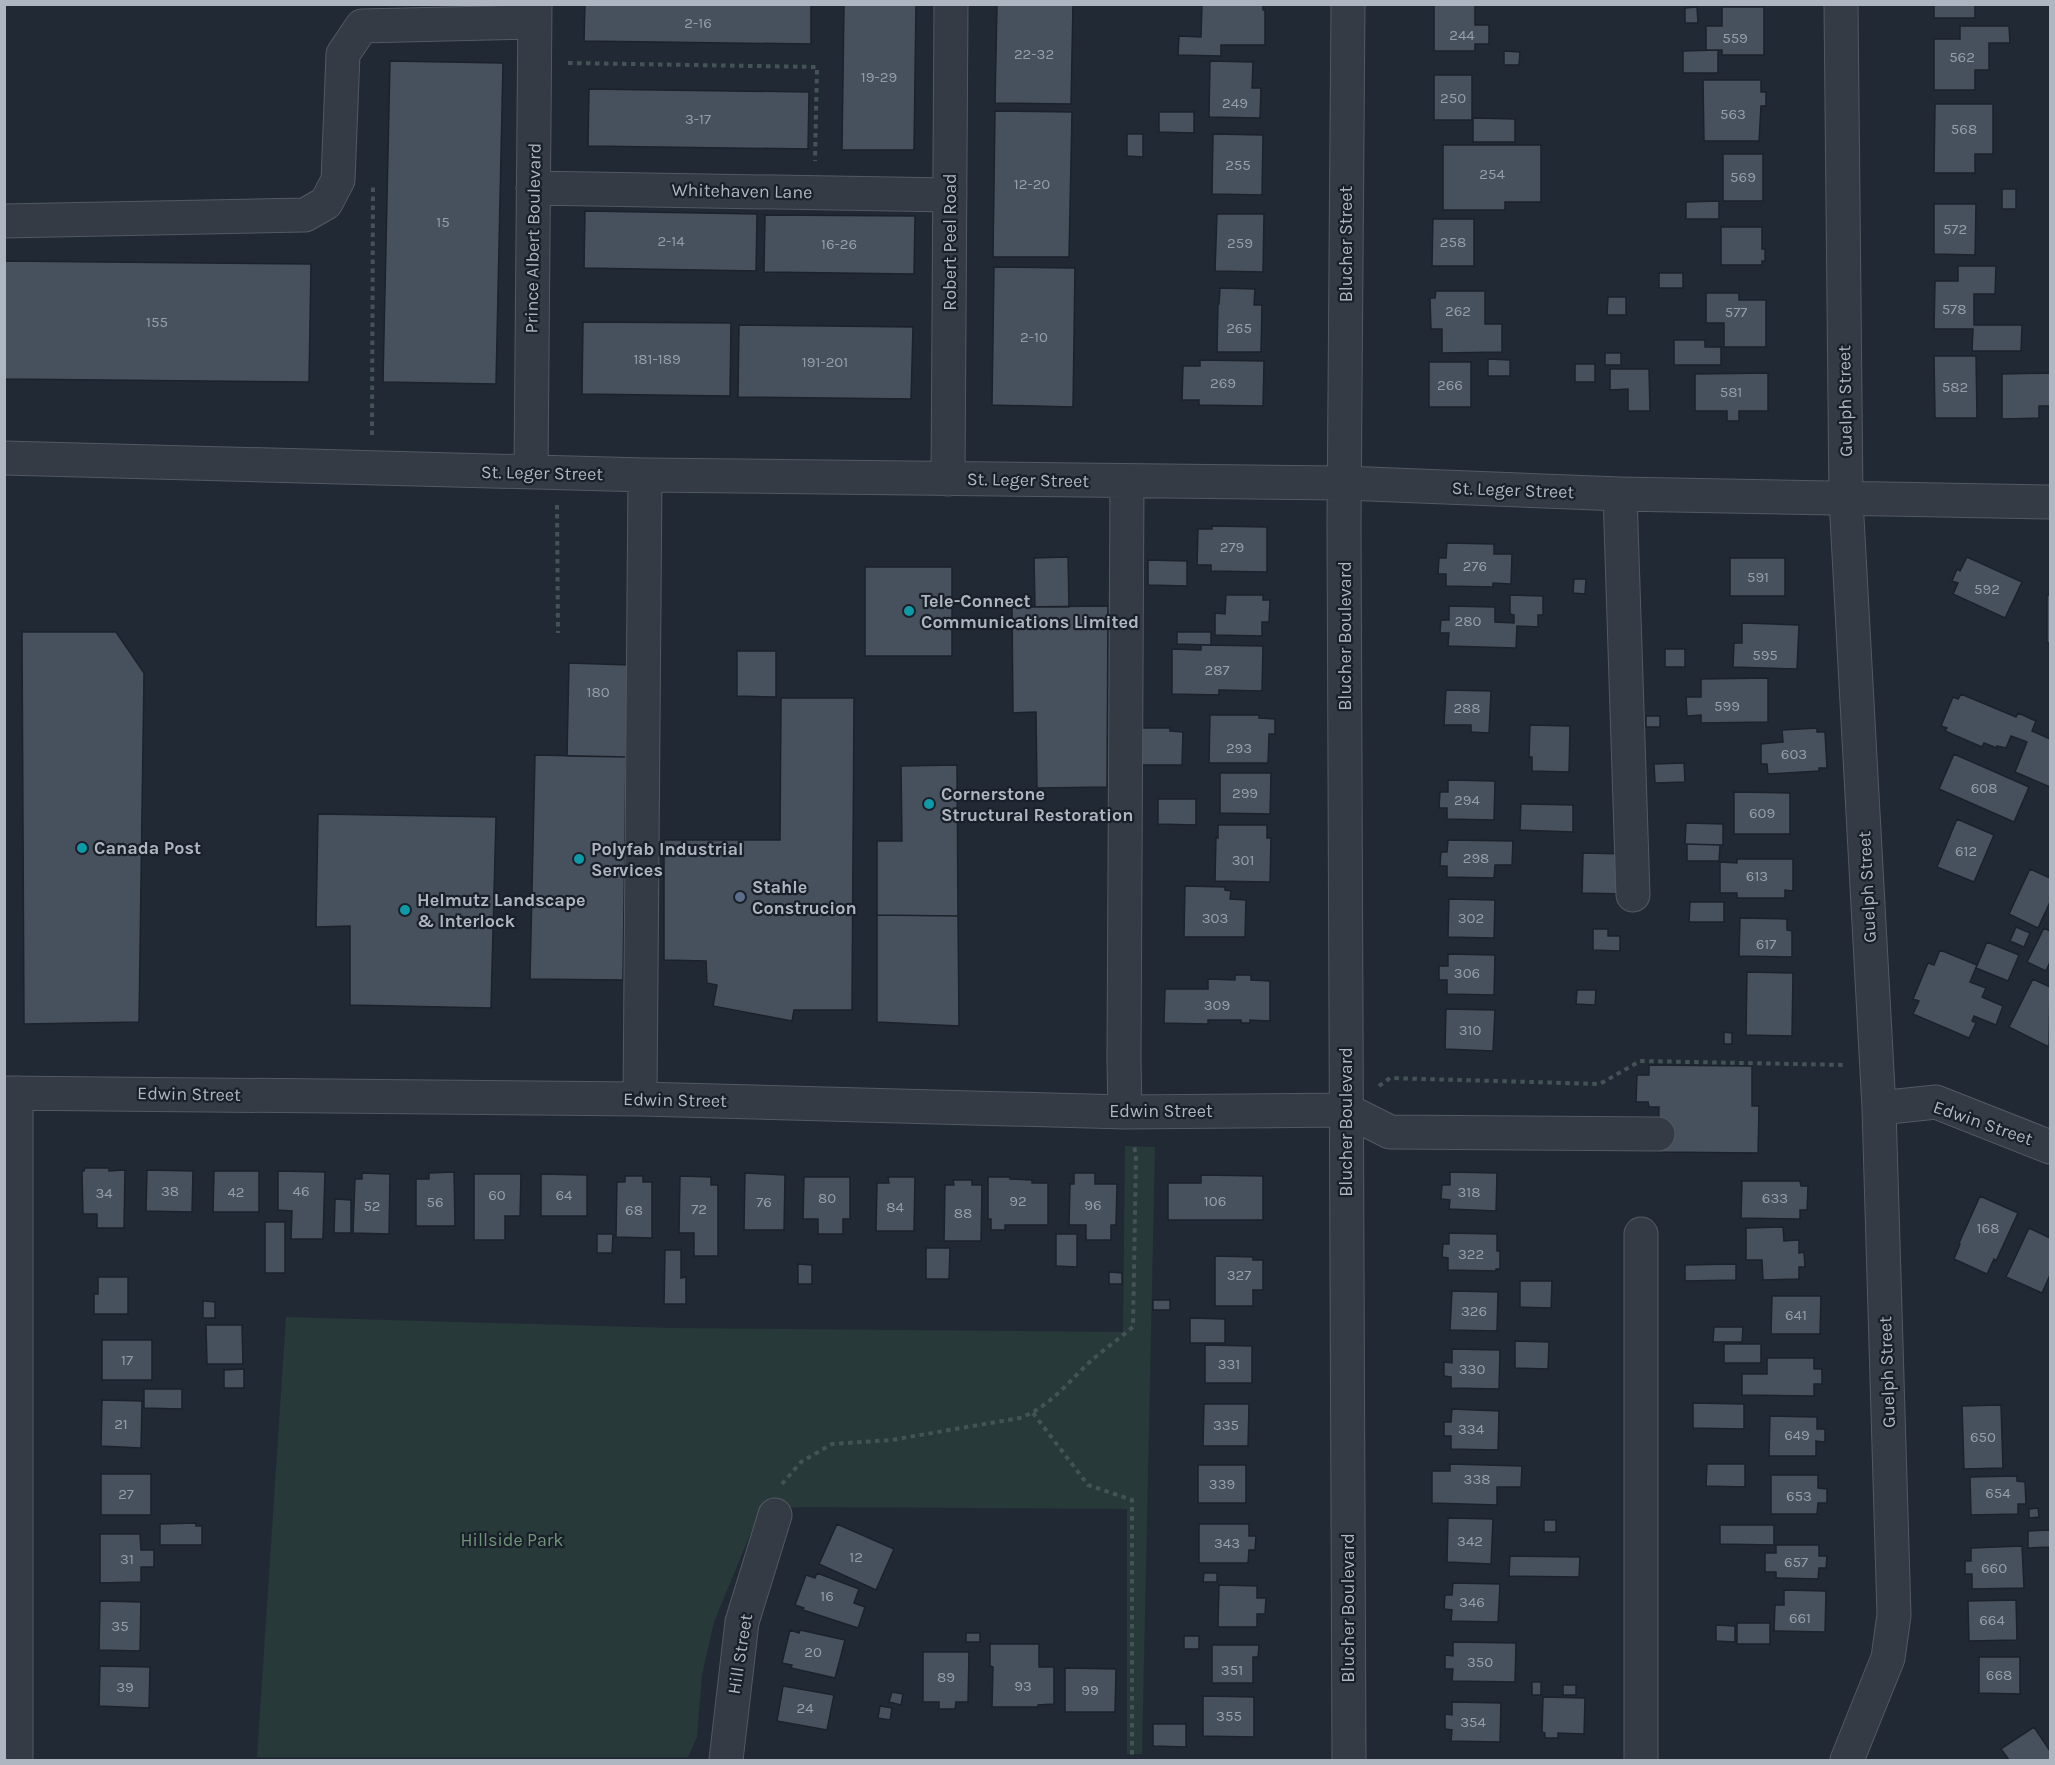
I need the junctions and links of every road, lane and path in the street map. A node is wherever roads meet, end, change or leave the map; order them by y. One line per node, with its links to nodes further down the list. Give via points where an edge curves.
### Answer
1 (951, 4): 9 (street, Robert Peel Road)
2 (1348, 4): 17 (street, Blucher Street)
3 (1840, 4): 19 (street, Guelph Street)
4 (535, 13): 5 (street, Prince Albert Boulevard); 10 (street, via 362,26 344,54 338,180 326,203 305,214)
5 (534, 63): 7 (street, Prince Albert Boulevard); 8 (path, via 817,67)
6 (373, 174): 12 (path)
7 (533, 188): 8 (street, Whitehaven Lane); 13 (street, Prince Albert Boulevard)
8 (814, 193): 9 (street, Whitehaven Lane)
9 (950, 195): 15 (street, Robert Peel Road)
10 (4, 221)
11 (4, 458): 12 (street, St. Leger Street)
12 (372, 468): 13 (street, St. Leger Street)
13 (544, 473): 14 (street, St. Leger Street); 21 (path)
14 (645, 475): 15 (street, St. Leger Street); 25 (street)
15 (948, 479): 16 (street, St. Leger Street)
16 (1127, 482): 17 (street, St. Leger Street); 28 (street)
17 (1344, 483): 18 (street, St. Leger Street); 27 (street, Blucher Boulevard)
18 (1620, 494): 19 (street, St. Leger Street); 22 (street)
19 (1846, 499): 20 (street, St. Leger Street); 26 (street, Guelph Street)
20 (2050, 502)
21 (558, 633)
22 (1633, 895)
23 (1855, 1066): 27 (path, via 1640,1061 1600,1084 1390,1078)
24 (10, 1093): 25 (street, Edwin Street); 34 (street)
25 (640, 1099): 28 (street, Edwin Street)
26 (1879, 1108): 30 (street, Edwin Street, via 1936,1102); 39 (street, Guelph Street, via 1894,1616 1888,1658)
27 (1346, 1110): 28 (street, Edwin Street); 29 (street, via 1390,1132); 37 (street, Blucher Boulevard)
28 (1125, 1112): 32 (path, via 1136,1156 1134,1327)
29 (1658, 1134)
30 (2050, 1147)
31 (1641, 1234): 38 (street)
32 (1033, 1413): 33 (path, via 891,1440 832,1444 801,1462 778,1489); 36 (path, via 1088,1485 1132,1500)
33 (775, 1515): 35 (street, Hill Street, via 742,1622)
34 (16, 1761)
35 (726, 1761)
36 (1132, 1761)
37 (1349, 1761)
38 (1641, 1761)
39 (1847, 1761)

